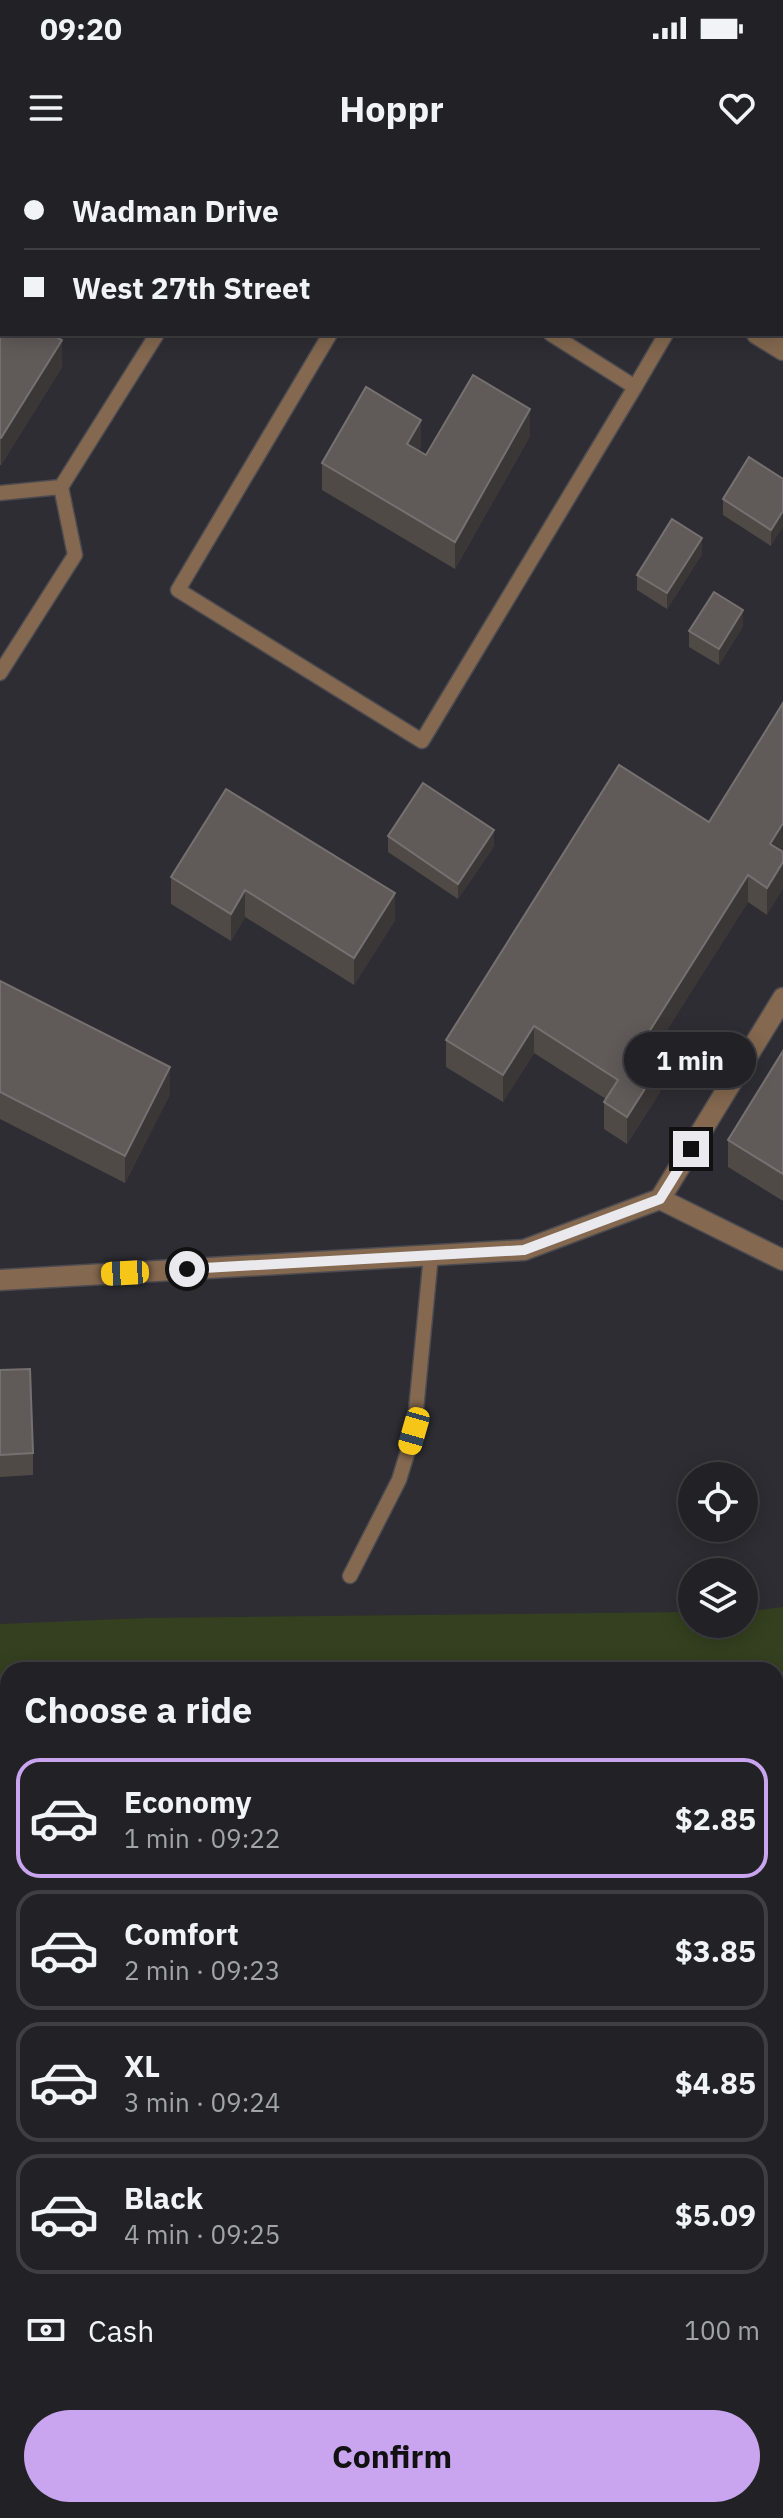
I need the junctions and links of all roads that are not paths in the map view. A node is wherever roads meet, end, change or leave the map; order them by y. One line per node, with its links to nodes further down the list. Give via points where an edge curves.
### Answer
1 (156, 336): 8 (lane)
2 (329, 336): 7 (lane, via 178,590 422,741)
3 (554, 336): 7 (lane)
4 (665, 336): 7 (lane)
5 (760, 336): 6 (street)
6 (783, 350)
7 (635, 387)
8 (61, 487): 9 (lane); 10 (lane, via 75,555)
9 (0, 493)
10 (0, 673)
11 (783, 998): 12 (street)
12 (660, 1199): 13 (street, via 524,1250); 14 (street)
13 (431, 1255): 15 (street); 16 (lane, via 414,1431 399,1480)
14 (783, 1260)
15 (0, 1280)
16 (350, 1576)

